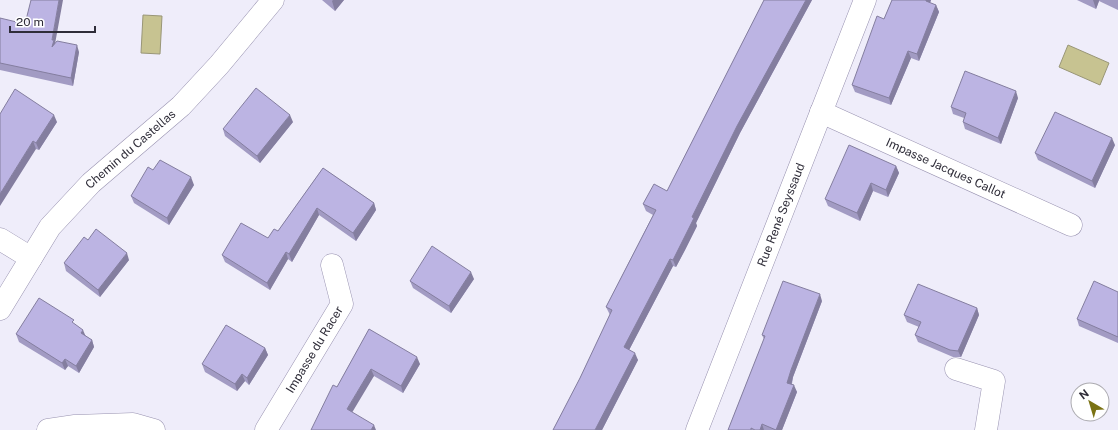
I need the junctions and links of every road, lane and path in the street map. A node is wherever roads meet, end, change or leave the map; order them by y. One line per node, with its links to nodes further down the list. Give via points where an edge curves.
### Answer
1 (273, 0): 6 (street, Chemin du Castellas, via 181,106 91,183 50,227)
2 (865, 0): 3 (street, Rue René Seyssaud)
3 (821, 112): 4 (street, Impasse Jacques Callot); 13 (street, Rue René Seyssaud)
4 (1071, 225)
5 (0, 239): 6 (street)
6 (31, 258): 8 (street, Chemin du Castellas)
7 (332, 265): 12 (street, Impasse du Racer, via 342,304)
8 (0, 309)
9 (956, 369): 14 (street, via 994,381)
10 (48, 430): 11 (street, via 75,426 134,424)
11 (154, 430)
12 (266, 430)
13 (697, 430)
14 (986, 430)

